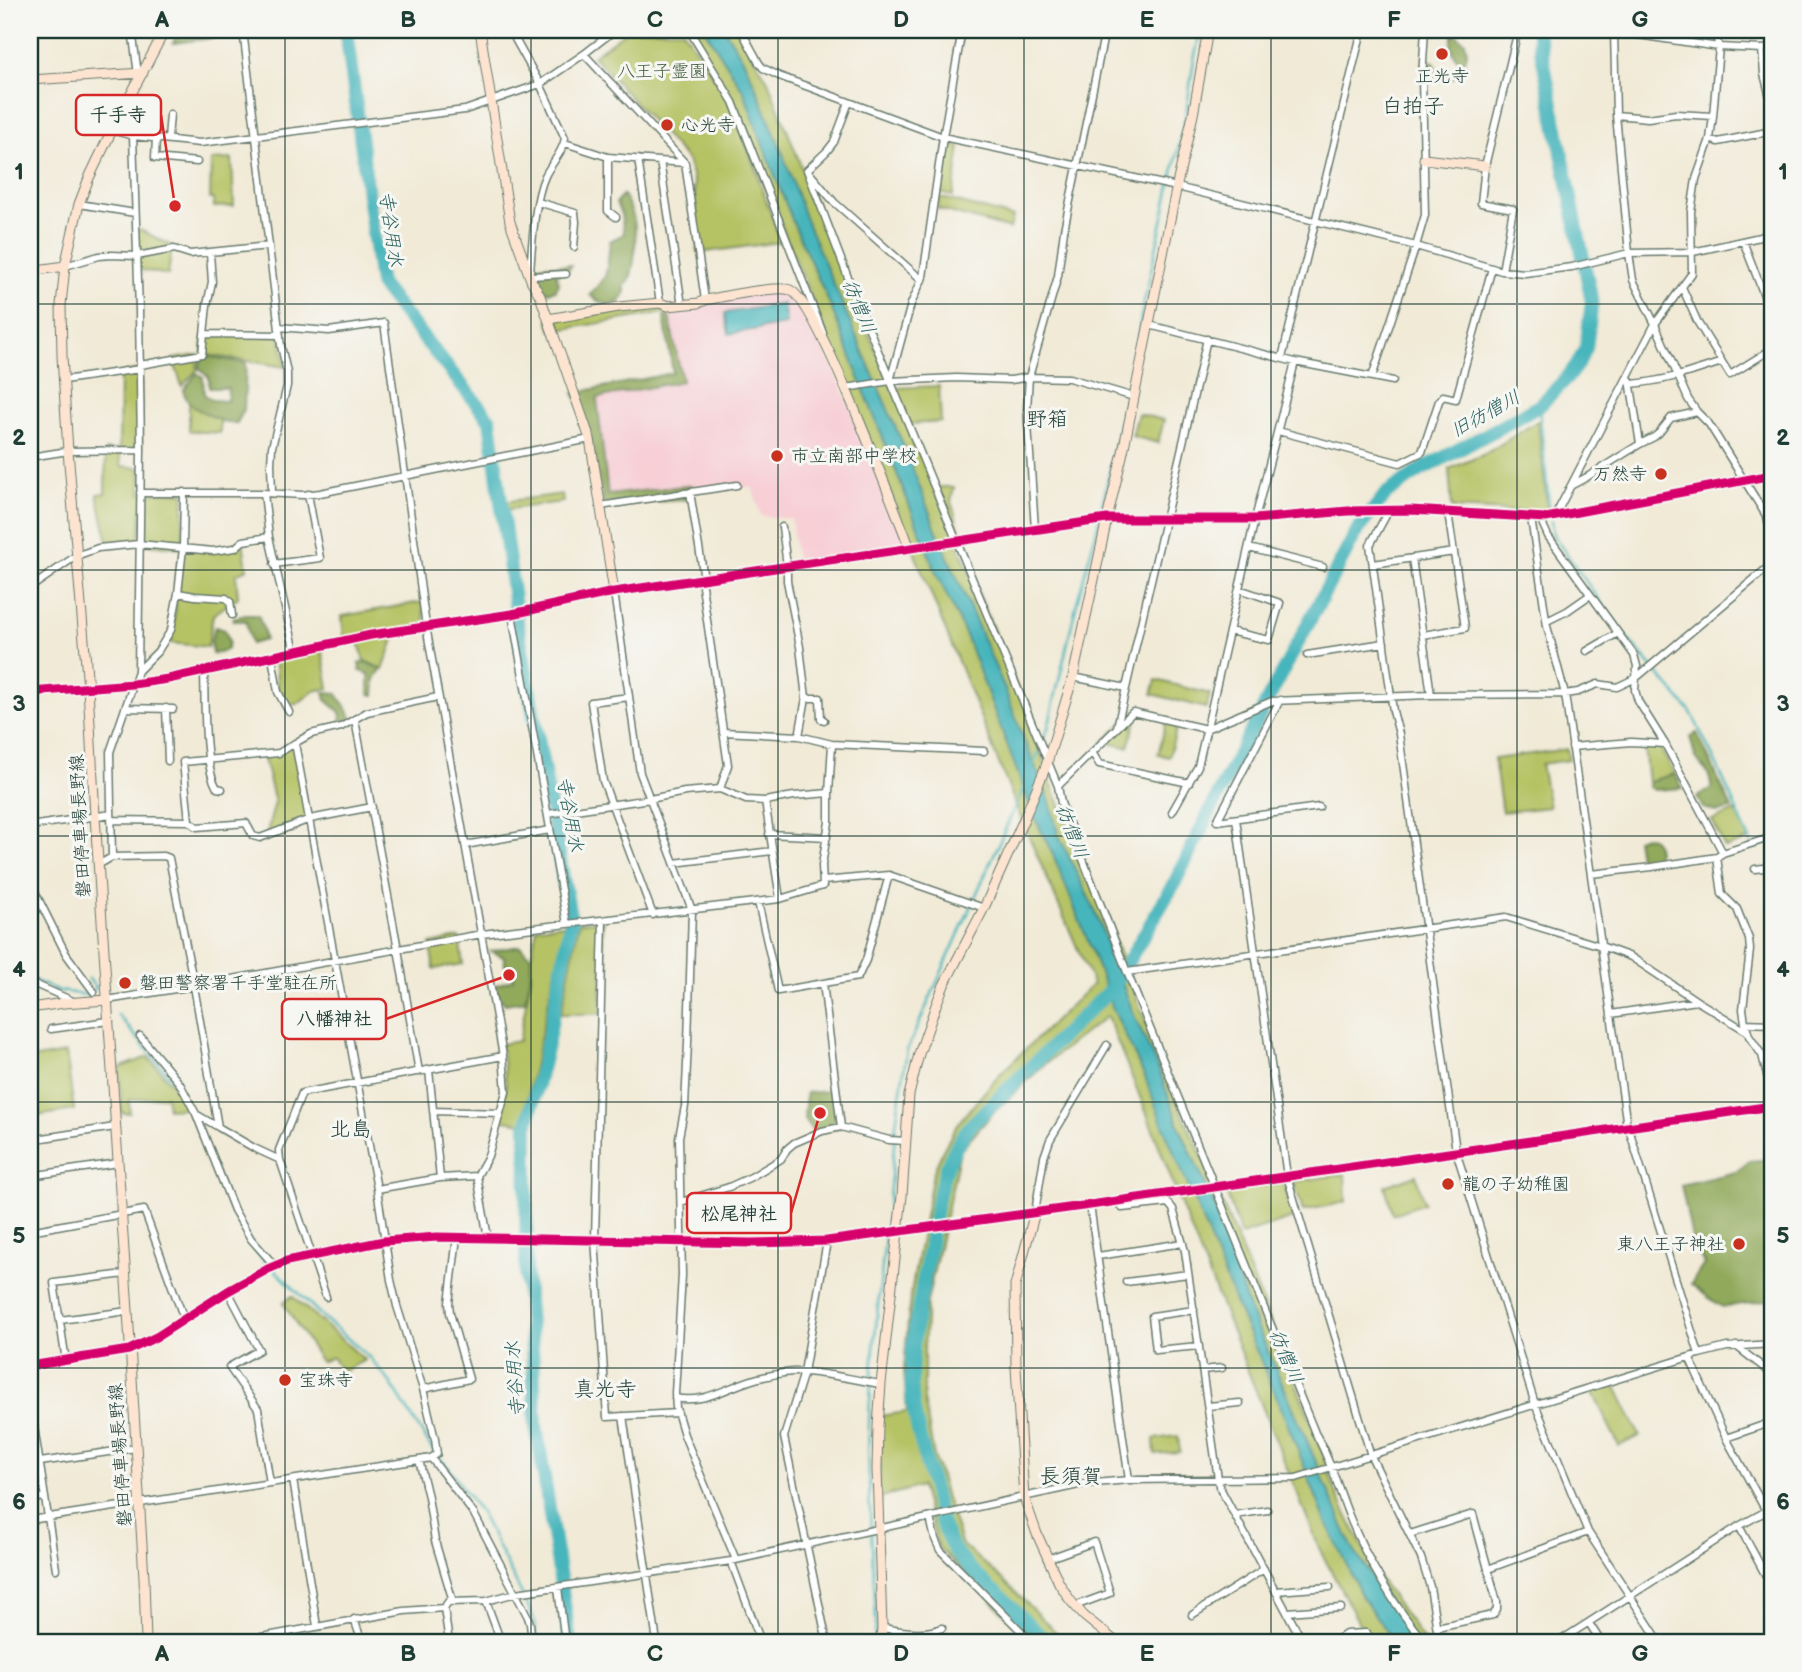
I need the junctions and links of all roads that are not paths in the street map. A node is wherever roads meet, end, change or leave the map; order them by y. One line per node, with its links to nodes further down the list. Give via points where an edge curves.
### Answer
1 (132, 30): 22 (street)
2 (165, 30): 22 (street, 磐田停車場長野線)
3 (243, 30): 34 (street)
4 (480, 30): 25 (street)
5 (510, 30): 24 (street)
6 (615, 30): 21 (street)
7 (689, 30): 82 (street, via 733,102)
8 (741, 30): 26 (street, via 763,68)
9 (962, 30): 35 (street)
10 (1105, 30): 46 (street)
11 (1208, 30): 49 (street)
12 (1362, 30): 54 (street)
13 (1425, 30): 42 (street)
14 (1517, 30): 47 (street)
15 (1604, 30): 17 (street)
16 (1714, 30): 18 (street)
17 (1614, 31): 18 (street); 29 (street)
18 (1718, 47): 20 (street); 30 (street)
19 (1772, 48): 20 (street)
20 (1762, 49): 27 (street)
21 (584, 54): 24 (street); 45 (street)
22 (140, 74): 23 (street); 31 (street, 磐田停車場長野線)
23 (30, 80)
24 (540, 84): 25 (street); 39 (street)
25 (491, 100): 34 (street, via 465,110); 69 (street, via 510,222)
26 (849, 102): 35 (street); 48 (street, via 834,142)
27 (1772, 105)
28 (170, 114): 37 (street)
29 (1616, 116): 30 (street); 62 (street)
30 (1713, 116): 38 (street)
31 (112, 130): 33 (street); 51 (street, 磐田停車場長野線)
32 (1772, 131): 38 (street, via 1718,142)
33 (132, 136): 36 (street); 52 (street)
34 (256, 136): 37 (street, via 200,143); 57 (street)
35 (943, 137): 46 (street); 70 (street)
36 (156, 138): 37 (street); 44 (street, via 155,158)
37 (168, 139)
38 (1710, 139): 60 (street, via 1691,212)
39 (565, 143): 40 (street); 50 (street, via 544,178)
40 (608, 157): 41 (street); 53 (street, via 608,211)
41 (638, 159): 43 (street); 73 (street)
42 (1424, 159): 47 (street); 58 (street, via 1425,215)
43 (660, 161): 45 (street); 74 (street)
44 (197, 162)
45 (685, 163): 72 (street)
46 (1077, 165): 49 (street); 89 (street, via 1058,276)
47 (1485, 166): 67 (street, via 1482,203 1513,209)
48 (807, 170): 70 (street, via 834,202); 94 (street)
49 (1177, 187): 54 (street); 78 (street)
50 (538, 202): 59 (street, via 575,213); 69 (street)
51 (79, 204): 52 (street); 64 (street, 磐田停車場長野線)
52 (135, 213): 63 (street)
53 (616, 217)
54 (1315, 220): 58 (street); 84 (street)
55 (1772, 232): 56 (street)
56 (1743, 241): 60 (street); 75 (street)
57 (269, 246): 61 (street); 79 (street)
58 (1416, 246): 65 (street); 90 (street)
59 (574, 247)
60 (1693, 252): 62 (street); 71 (street, via 1692,272)
61 (210, 253): 63 (street, via 174,249); 80 (street, via 212,282)
62 (1629, 253): 67 (street, via 1572,267); 77 (street, via 1633,280)
63 (137, 256): 64 (street, via 99,256); 87 (street)
64 (65, 265): 66 (street); 92 (street, 磐田停車場長野線, via 61,305)
65 (1492, 268): 67 (street); 99 (street, via 1456,399 1443,396 1438,401 1422,452 1400,463)
66 (30, 271)
67 (1502, 271)
68 (566, 274): 69 (street)
69 (530, 275): 76 (street)
70 (922, 281): 94 (street)
71 (1682, 287): 77 (street); 86 (street)
72 (705, 300): 74 (street); 82 (street, via 794,291)
73 (660, 303): 74 (street); 76 (street)
74 (682, 305)
75 (1772, 316)
76 (548, 319): 100 (street)
77 (1655, 324): 88 (street); 91 (street)
78 (1149, 325): 81 (street); 97 (street)
79 (279, 331): 80 (street); 106 (street, via 329,331 384,323); 113 (street, via 287,372)
80 (204, 334): 87 (street, via 202,354)
81 (1207, 339): 84 (street); 120 (street)
82 (826, 342): 96 (street)
83 (1772, 349): 86 (street, via 1730,375)
84 (1282, 358): 85 (street)
85 (1295, 362): 90 (street); 99 (street)
86 (1722, 362): 91 (street)
87 (140, 367): 92 (street); 102 (street)
88 (1628, 376): 95 (street); 109 (street)
89 (1028, 377): 94 (street); 97 (street, via 1069,378); 123 (street)
90 (1372, 377): 93 (street)
91 (1678, 377): 95 (street); 98 (street)
92 (64, 380): 103 (street, 磐田停車場長野線)
93 (1393, 381)
94 (889, 382): 96 (street); 126 (street)
95 (1631, 384): 101 (street)
96 (846, 388): 128 (street)
97 (1134, 397): 119 (street)
98 (1697, 412): 101 (street, via 1671,418 1659,433); 107 (street)
99 (1278, 431): 121 (street)
100 (590, 439): 106 (street); 115 (street)
101 (1640, 444): 109 (street)
102 (141, 450): 103 (street); 112 (street)
103 (68, 451): 104 (street); 132 (street, 磐田停車場長野線)
104 (30, 457)
105 (1772, 475): 107 (street)
106 (405, 476): 114 (street); 148 (street)
107 (1744, 480): 118 (street); 125 (street, via 1767,517)
108 (737, 485): 111 (street)
109 (1572, 485): 118 (street)
110 (184, 492): 112 (street); 113 (street); 129 (street)
111 (691, 492): 115 (street); 139 (street)
112 (140, 493): 127 (street)
113 (268, 493): 114 (street); 124 (street)
114 (308, 494): 134 (street, via 320,558)
115 (600, 506): 142 (street)
116 (1389, 510): 117 (street); 121 (street); 135 (street, via 1370,545)
117 (1448, 512): 118 (street); 131 (street)
118 (1545, 517): 144 (street, via 1548,536); 147 (street)
119 (1107, 519): 120 (street); 123 (street); 159 (street)
120 (1165, 519): 121 (street); 163 (street)
121 (1255, 519): 130 (street)
122 (782, 527): 137 (street)
123 (1035, 529): 126 (street)
124 (269, 537): 129 (street, via 243,541 226,550); 134 (street)
125 (1772, 537)
126 (956, 541): 128 (street); 188 (street)
127 (139, 544): 129 (street); 132 (street, via 98,548); 157 (street)
128 (912, 547): 137 (street)
129 (183, 548): 143 (street)
130 (1249, 548): 138 (street); 141 (street)
131 (1454, 552): 133 (street); 151 (street, via 1465,628)
132 (76, 556): 140 (street); 162 (street, 磐田停車場長野線)
133 (1412, 558): 135 (street); 151 (street)
134 (274, 564): 154 (street)
135 (1373, 564): 152 (street)
136 (1772, 564): 160 (street)
137 (787, 566): 139 (street); 170 (street)
138 (1323, 567)
139 (703, 579): 142 (street); 178 (street)
140 (30, 588)
141 (1239, 589): 149 (street); 149 (street, via 1280,603 1269,640)
142 (614, 592): 145 (street); 168 (street)
143 (178, 593): 146 (street, via 226,598); 157 (street, via 166,640)
144 (1590, 595): 147 (street); 150 (street)
145 (512, 614): 148 (street); 200 (street)
146 (232, 615)
147 (1546, 621): 165 (street)
148 (426, 626): 154 (street); 167 (street)
149 (1229, 631): 177 (street)
150 (1618, 633): 153 (street); 160 (street, via 1634,655)
151 (1423, 635): 166 (street)
152 (1384, 643): 155 (street); 169 (street)
153 (1587, 651)
154 (295, 652): 156 (street)
155 (1307, 655)
156 (272, 657): 158 (street); 173 (street, via 280,697)
157 (138, 671): 161 (street)
158 (204, 672): 161 (street); 186 (street)
159 (1073, 677): 163 (street); 188 (street)
160 (1636, 678): 165 (street, via 1617,687 1598,684); 182 (street, via 1638,701)
161 (133, 684): 162 (street); 172 (street)
162 (88, 688): 164 (street); 201 (street, 磐田停車場長野線)
163 (1126, 688): 176 (street)
164 (30, 692)
165 (1564, 694): 166 (street); 183 (street)
166 (1431, 695): 169 (street)
167 (438, 697): 174 (street, via 367,712); 211 (street)
168 (629, 697): 194 (street, via 640,773); 196 (street, via 591,702)
169 (1392, 697): 171 (street); 230 (street)
170 (806, 698): 175 (street, via 820,698); 179 (street)
171 (1280, 700): 177 (street); 203 (street, via 1217,821)
172 (125, 708): 187 (street, via 169,708); 202 (street, via 110,752)
173 (289, 712)
174 (355, 720): 180 (street); 197 (street)
175 (824, 720)
176 (1116, 729): 177 (street, via 1133,712); 185 (street)
177 (1206, 729): 189 (street)
178 (723, 732): 179 (street); 192 (street, via 728,765)
179 (799, 736): 181 (street)
180 (295, 743): 186 (street, via 279,753); 204 (street)
181 (832, 744): 184 (street); 193 (street)
182 (1665, 744): 183 (street); 213 (street)
183 (1572, 747): 219 (street)
184 (984, 751)
185 (1092, 752): 189 (street, via 1099,764); 190 (street)
186 (208, 760): 191 (street, via 214,783); 205 (street, via 183,762)
187 (168, 761)
188 (1046, 763): 190 (street); 225 (street)
189 (1189, 783): 199 (street)
190 (1058, 786): 236 (street)
191 (222, 789)
192 (720, 789): 194 (street); 195 (street)
193 (829, 793): 195 (street); 209 (street)
194 (650, 799): 196 (street); 215 (street)
195 (765, 802): 208 (street)
196 (611, 805): 200 (street); 227 (street)
197 (372, 807): 204 (street); 233 (street)
198 (1319, 807): 203 (street)
199 (1172, 812)
200 (548, 814): 207 (street)
201 (95, 816): 202 (street); 206 (street); 216 (street, 磐田停車場長野線)
202 (111, 817): 205 (street); 214 (street)
203 (1236, 818): 234 (street)
204 (310, 819): 205 (street, via 260,838 253,836 246,823 197,827); 235 (street)
205 (189, 821)
206 (30, 826)
207 (551, 830): 211 (street); 229 (street)
208 (769, 834): 209 (street); 212 (street)
209 (827, 837): 221 (street)
210 (1772, 837): 213 (street)
211 (465, 845): 231 (street)
212 (772, 851): 215 (street); 223 (street)
213 (1720, 855): 219 (street); 246 (street, via 1723,894 1737,909 1751,950)
214 (112, 857): 216 (street); 239 (street, via 169,858)
215 (674, 863): 226 (street)
216 (98, 865): 240 (street, 磐田停車場長野線)
217 (1772, 867): 218 (street)
218 (1755, 869)
219 (1591, 874): 232 (street)
220 (889, 876): 221 (street); 225 (street); 238 (street, via 858,977)
221 (823, 881): 223 (street, via 817,889)
222 (30, 882): 240 (street, via 60,944)
223 (780, 899): 224 (street)
224 (758, 902): 226 (street); 238 (street, via 778,991)
225 (984, 908): 266 (street, via 944,985 919,1054 909,1095)
226 (692, 910): 227 (street); 277 (street, via 685,1106 679,1137)
227 (653, 915): 228 (street)
228 (603, 920): 229 (street); 285 (street)
229 (567, 923): 231 (street)
230 (1424, 929): 232 (street, via 1506,917); 234 (street); 267 (street)
231 (482, 934): 233 (street); 252 (street)
232 (1601, 946): 241 (street, via 1632,957); 244 (street)
233 (398, 949): 235 (street); 254 (street)
234 (1255, 953): 236 (street); 271 (street)
235 (335, 961): 239 (street); 255 (street)
236 (1128, 972): 274 (street)
237 (30, 982): 242 (street)
238 (823, 983): 264 (street)
239 (194, 986): 240 (street); 263 (street)
240 (100, 997): 242 (street); 245 (street, 磐田停車場長野線)
241 (1697, 1001): 244 (street); 249 (street)
242 (74, 1002): 243 (street)
243 (30, 1008)
244 (1611, 1014): 261 (street)
245 (108, 1021): 248 (street); 262 (street, 磐田停車場長野線)
246 (1745, 1023): 247 (street); 249 (street)
247 (1772, 1024)
248 (51, 1029)
249 (1748, 1032): 256 (street, via 1762,1055)
250 (140, 1036): 260 (street, via 180,1084)
251 (1107, 1045): 279 (street, via 1050,1140)
252 (503, 1056): 253 (street); 259 (street, via 506,1092)
253 (429, 1070): 254 (street); 258 (street)
254 (419, 1072): 255 (street)
255 (357, 1084): 268 (street, via 302,1093 282,1139); 275 (street)
256 (1772, 1094)
257 (1772, 1108): 261 (street)
258 (433, 1111): 259 (street); 273 (street)
259 (500, 1113): 272 (street)
260 (196, 1114): 263 (street); 292 (street, via 234,1210)
261 (1627, 1126): 267 (street); 306 (street)
262 (116, 1127): 265 (street); 269 (street, 磐田停車場長野線)
263 (218, 1127): 268 (street)
264 (841, 1127): 266 (street); 277 (street, via 794,1143 781,1159 751,1177)
265 (30, 1140)
266 (906, 1140): 281 (street)
267 (1457, 1151): 271 (street); 318 (street)
268 (280, 1160): 290 (street)
269 (118, 1163): 270 (street); 280 (street, 磐田停車場長野線)
270 (30, 1176)
271 (1287, 1176): 274 (street); 326 (street)
272 (477, 1177): 273 (street); 284 (street)
273 (440, 1178): 275 (street)
274 (1213, 1186): 276 (street); 330 (street)
275 (377, 1189): 286 (street)
276 (1116, 1201): 278 (street); 289 (street, via 1122,1208 1168,1203)
277 (681, 1202): 287 (street)
278 (1090, 1205): 279 (street); 291 (street)
279 (1035, 1212): 281 (street); 336 (street, via 1015,1286)
280 (121, 1214): 282 (street); 293 (street, 磐田停車場長野線); 301 (street, via 144,1210)
281 (899, 1230): 288 (street); 314 (street)
282 (30, 1231)
283 (457, 1237): 284 (street); 286 (street); 315 (street, via 449,1303 469,1379)
284 (488, 1238): 285 (street)
285 (595, 1239): 287 (street); 321 (street, via 607,1417)
286 (384, 1241): 290 (street); 315 (street, via 397,1307)
287 (682, 1241): 288 (street); 316 (street)
288 (827, 1241): 312 (street)
289 (1183, 1243): 291 (street); 294 (street)
290 (312, 1255): 292 (street); 297 (street)
291 (1098, 1256): 333 (street)
292 (272, 1268): 296 (street)
293 (125, 1274): 299 (street, 磐田停車場長野線); 300 (street, via 54,1283)
294 (1188, 1274): 295 (street); 298 (street)
295 (1126, 1282)
296 (228, 1291): 301 (street); 334 (street, via 259,1350 229,1367 258,1409)
297 (326, 1297)
298 (1194, 1310): 303 (street); 303 (street, via 1152,1316 1156,1350)
299 (128, 1311): 300 (street); 305 (street, 磐田停車場長野線)
300 (60, 1320): 308 (street)
301 (184, 1320): 305 (street)
302 (1772, 1344): 304 (street)
303 (1199, 1346): 311 (street)
304 (1736, 1346): 306 (street); 313 (street)
305 (130, 1350): 308 (street); 325 (street, 磐田停車場長野線)
306 (1699, 1354): 307 (street)
307 (1689, 1357): 318 (street); 324 (street)
308 (66, 1361): 309 (street)
309 (30, 1366)
310 (1222, 1368): 311 (street)
311 (1202, 1370): 319 (street)
312 (804, 1372): 314 (street); 316 (street, via 761,1377 699,1400); 349 (street, via 784,1437)
313 (1772, 1374)
314 (881, 1384): 346 (street)
315 (423, 1390): 327 (street, via 437,1451)
316 (675, 1398): 320 (street)
317 (1240, 1403): 319 (street)
318 (1535, 1404): 326 (street); 347 (street)
319 (1208, 1406): 331 (street)
320 (678, 1413): 321 (street); 351 (street)
321 (623, 1416): 355 (street)
322 (30, 1420): 329 (street)
323 (1772, 1422): 324 (street)
324 (1726, 1438): 340 (street)
325 (136, 1448): 329 (street); 338 (street, 磐田停車場長野線)
326 (1371, 1456): 330 (street); 348 (street)
327 (431, 1458): 328 (street); 360 (street, via 474,1514)
328 (419, 1460): 332 (street); 363 (street, via 452,1598)
329 (40, 1462): 335 (street)
330 (1330, 1467): 331 (street, via 1296,1478); 391 (street, via 1386,1589)
331 (1218, 1478): 333 (street); 341 (street)
332 (293, 1479): 334 (street); 370 (street)
333 (1129, 1480): 336 (street)
334 (270, 1483): 338 (street)
335 (45, 1497): 337 (street); 342 (street)
336 (1024, 1497): 343 (street); 350 (street)
337 (30, 1499)
338 (139, 1503): 342 (street); 375 (street, 磐田停車場長野線)
339 (1267, 1510): 341 (street)
340 (1769, 1510): 345 (street)
341 (1235, 1515): 353 (street)
342 (49, 1517): 344 (street); 352 (street)
343 (930, 1518): 346 (street); 386 (street, via 940,1550)
344 (30, 1520)
345 (1738, 1526): 357 (street); 361 (street)
346 (879, 1530): 349 (street); 372 (street)
347 (1588, 1532): 354 (street); 361 (street)
348 (1410, 1534): 354 (street, via 1473,1514); 371 (street, via 1430,1587)
349 (807, 1545): 351 (street); 384 (street)
350 (1047, 1559): 364 (street); 364 (street, via 1094,1542 1110,1593)
351 (734, 1561): 355 (street); 383 (street)
352 (56, 1569)
353 (1264, 1569): 359 (street); 367 (street)
354 (1488, 1569): 371 (street, via 1497,1602 1493,1615)
355 (646, 1574): 358 (street); 382 (street)
356 (1330, 1587): 359 (street)
357 (1772, 1587)
358 (558, 1588): 360 (street); 381 (street)
359 (1276, 1591): 366 (street)
360 (516, 1593): 362 (street); 380 (street, via 528,1617)
361 (1631, 1597): 369 (street); 395 (street)
362 (486, 1601): 363 (street); 379 (street)
363 (446, 1605): 368 (street); 378 (street)
364 (1075, 1606): 387 (street)
365 (1340, 1608): 366 (street)
366 (1287, 1612): 388 (street)
367 (1192, 1615)
368 (354, 1619): 370 (street); 377 (street)
369 (1589, 1623): 393 (street); 394 (street)
370 (317, 1626): 376 (street)
371 (1437, 1627): 392 (street)
372 (883, 1628): 373 (street, via 920,1633); 385 (street)
373 (942, 1628)
374 (1772, 1638): 396 (street)
375 (146, 1642)
376 (236, 1642)
377 (362, 1642)
378 (449, 1642)
379 (501, 1642)
380 (532, 1642)
381 (565, 1642)
382 (657, 1642)
383 (761, 1642)
384 (827, 1642)
385 (881, 1642)
386 (1032, 1642)
387 (1116, 1642)
388 (1303, 1642)
389 (1334, 1642): 390 (street, via 1346,1634 1366,1633)
390 (1374, 1642)
391 (1425, 1642)
392 (1439, 1642)
393 (1558, 1642)
394 (1601, 1642)
395 (1660, 1642)
396 (1768, 1642)

